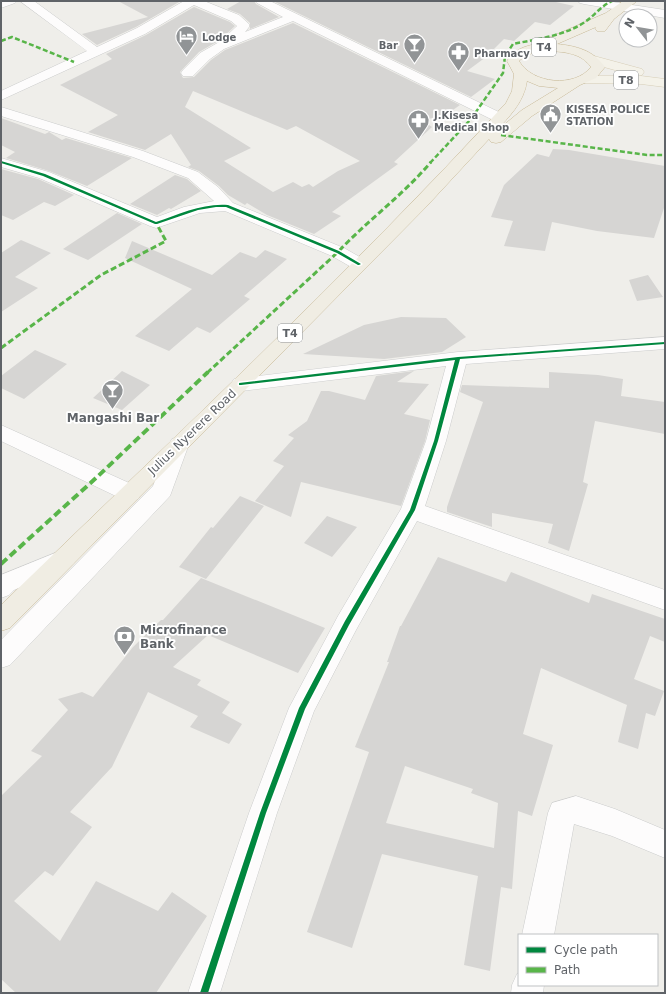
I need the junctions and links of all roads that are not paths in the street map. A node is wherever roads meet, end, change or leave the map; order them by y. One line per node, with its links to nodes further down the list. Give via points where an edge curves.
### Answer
1 (11, 1): 6 (street)
2 (26, 1): 17 (street)
3 (193, 1): 10 (street); 17 (street, via 141,31)
4 (261, 1): 13 (street)
5 (584, 1): 7 (street)
6 (1, 4)
7 (627, 4): 9 (street); 14 (highway, Julius Nyerere Road / T4)
8 (665, 4): 9 (street)
9 (660, 13)
10 (230, 16): 11 (street); 15 (street, via 244,24)
11 (252, 16)
12 (267, 16): 13 (street)
13 (290, 16): 15 (street); 25 (street)
14 (610, 16): 16 (highway, Julius Nyerere Road / T4); 18 (highway, Julius Nyerere Road / T4, via 591,40)
15 (224, 43): 19 (street)
16 (536, 48): 18 (highway, Julius Nyerere Road / T4, via 564,48); 20 (highway, Julius Nyerere Road / T4, via 516,55 513,61 514,68)
17 (96, 52): 23 (street)
18 (591, 58): 21 (highway, Julius Nyerere Road / T4, via 598,67 595,74); 22 (main road, T8)
19 (188, 72)
20 (521, 74): 21 (highway, via 545,83); 25 (highway, Julius Nyerere Road / T4, via 519,91 512,105)
21 (581, 81): 22 (main road, T8); 27 (highway, Julius Nyerere Road / T4, via 527,113)
22 (665, 82)
23 (1, 96)
24 (1, 111): 28 (street, via 138,154 186,172 212,190)
25 (500, 118): 27 (highway, Julius Nyerere Road / T4)
26 (1, 162): 28 (street, via 44,175 156,223 193,208)
27 (450, 173): 29 (highway, Julius Nyerere Road / T4)
28 (227, 206): 29 (street, via 338,252)
29 (358, 264): 32 (highway, Julius Nyerere Road / T4)
30 (665, 343): 31 (street)
31 (458, 358): 32 (street); 36 (street, via 436,440)
32 (241, 384): 34 (highway, Julius Nyerere Road / T4)
33 (1, 432): 35 (street)
34 (180, 444): 35 (highway, Julius Nyerere Road / T4); 41 (street, via 162,490)
35 (130, 493): 37 (highway, Julius Nyerere Road / T4)
36 (412, 510): 39 (street); 44 (street, via 302,708 263,813)
37 (65, 558): 38 (street, via 6,583); 40 (highway, Julius Nyerere Road / T4)
38 (1, 588)
39 (665, 600)
40 (1, 621)
41 (1, 657)
42 (665, 844): 43 (street, via 576,810 562,813)
43 (538, 934)
44 (204, 993)

